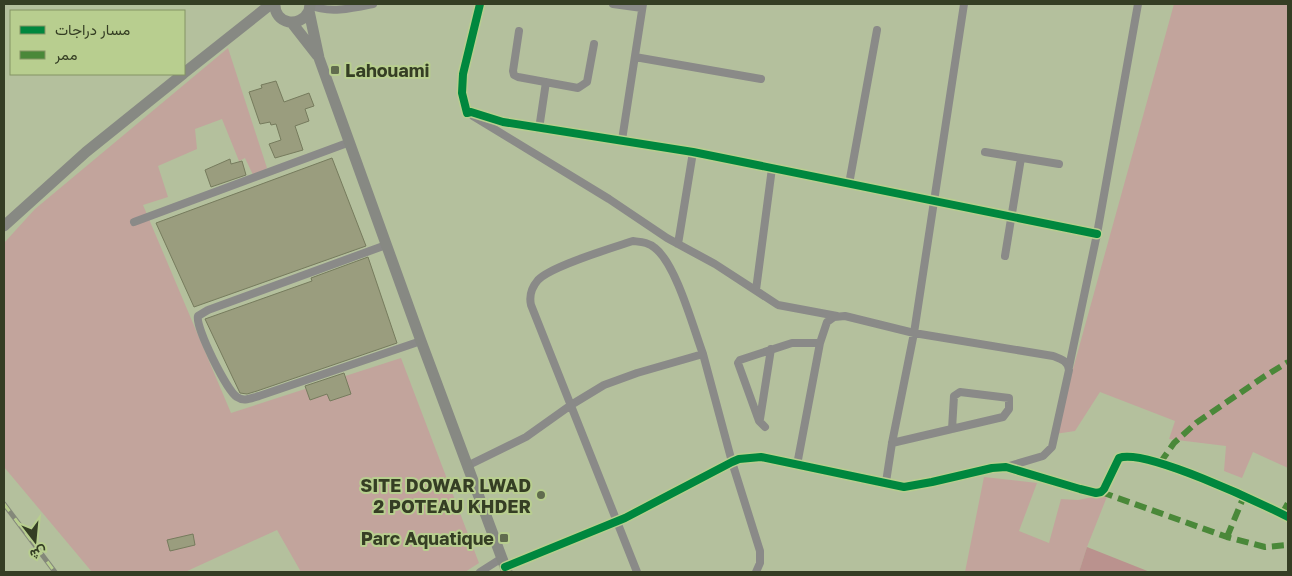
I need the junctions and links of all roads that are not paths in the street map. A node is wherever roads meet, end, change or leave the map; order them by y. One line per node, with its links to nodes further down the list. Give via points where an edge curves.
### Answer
1 (271, 4): 11 (main road)
2 (275, 4): 10 (main road)
3 (373, 4): 9 (street, via 332,10)
4 (480, 4): 22 (street, via 463,74 462,93)
5 (613, 4): 8 (street)
6 (964, 4): 32 (street)
7 (1138, 4): 36 (street)
8 (642, 6): 16 (street)
9 (310, 7): 12 (main road, via 302,20); 17 (main road)
10 (277, 16): 11 (main road); 12 (main road)
11 (247, 23): 18 (main road)
12 (292, 23): 17 (main road)
13 (519, 30): 21 (street, via 514,75)
14 (877, 30): 31 (street)
15 (594, 44): 21 (street, via 587,82 582,86)
16 (635, 57): 20 (street); 24 (street)
17 (320, 58): 25 (main road)
18 (185, 72)
19 (182, 75): 35 (main road, via 86,152)
20 (761, 79)
21 (546, 82): 23 (street)
22 (467, 113): 23 (street); 37 (street)
23 (539, 129): 24 (street)
24 (622, 140): 26 (street)
25 (350, 142): 34 (street); 38 (main road)
26 (692, 152): 30 (street); 37 (street)
27 (985, 152): 28 (street)
28 (1021, 158): 29 (street); 33 (street)
29 (1059, 164)
30 (772, 168): 31 (street); 40 (street)
31 (849, 184): 32 (street)
32 (934, 201): 33 (street); 42 (street)
33 (1011, 216): 36 (street); 39 (street)
34 (134, 222)
35 (4, 226)
36 (1097, 234): 47 (street)
37 (678, 244): 40 (street)
38 (386, 245): 43 (main road); 43 (street, via 208,310 198,316 198,327 229,388 243,400)
39 (1005, 256)
40 (756, 290): 41 (street, via 778,305)
41 (839, 316): 42 (street); 44 (street, via 827,322)
42 (914, 333): 47 (street, via 1053,356 1065,361); 50 (street)
43 (420, 341): 53 (main road)
44 (820, 343): 45 (street, via 792,342); 52 (street)
45 (771, 349): 45 (street, via 762,424 738,363)
46 (702, 354): 48 (street, via 610,382); 48 (street, via 668,262 653,246 632,242 552,269 538,280 530,298); 51 (street)
47 (1068, 367): 54 (street, via 1052,447 1043,456)
48 (571, 405): 53 (street, via 526,437); 57 (street)
49 (952, 429): 49 (street, via 1003,417 1009,409 1009,398 956,393); 50 (street)
50 (892, 443): 55 (street)
51 (732, 462): 52 (street, via 761,457); 57 (street); 61 (street, via 760,551)
52 (797, 465): 55 (street)
53 (467, 466): 58 (main road)
54 (1006, 467): 55 (street, via 915,486); 56 (street, via 1101,492 1119,458 1139,457 1207,481)
55 (886, 482)
56 (1288, 517)
57 (617, 522): 58 (street); 60 (street)
58 (505, 566): 59 (street)
59 (480, 572)
60 (636, 572)
61 (756, 572)

